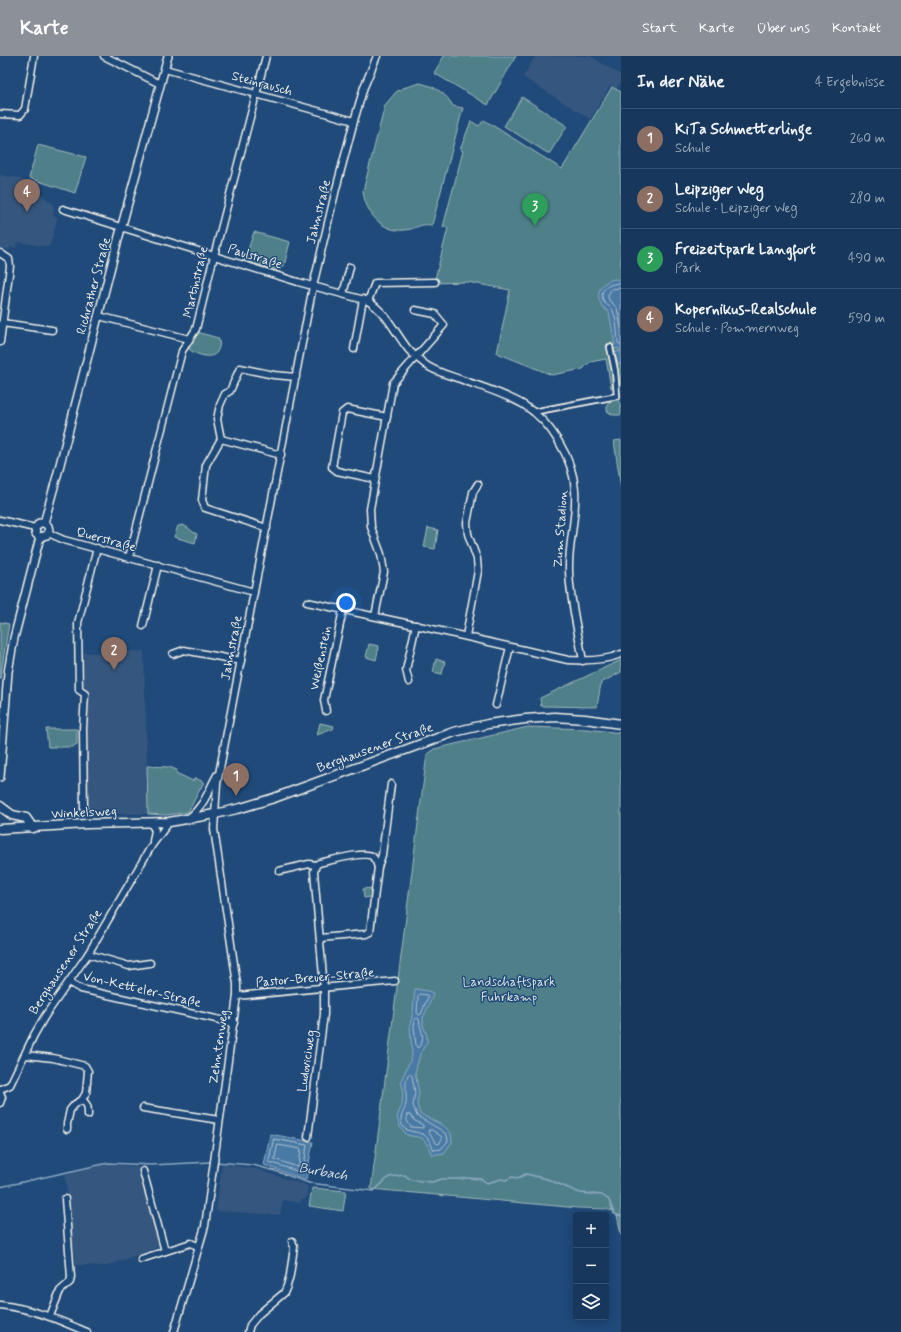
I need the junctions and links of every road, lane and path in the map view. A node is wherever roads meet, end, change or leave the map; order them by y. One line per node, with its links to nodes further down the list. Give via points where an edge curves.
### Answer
1 (34, 56): 9 (street, via 25,109 20,115)
2 (104, 56): 7 (street)
3 (168, 56): 6 (street, Richrather Straße)
4 (266, 56): 8 (street, Martinstraße)
5 (377, 56): 10 (street, Jahnstraße)
6 (165, 69): 7 (street, Richrather Straße); 8 (street, Steinrausch)
7 (160, 84): 12 (street, Richrather Straße)
8 (255, 94): 10 (street, Steinrausch); 14 (street, Martinstraße)
9 (0, 114)
10 (354, 121): 17 (street, Jahnstraße)
11 (63, 209): 12 (street, Paulstraße)
12 (122, 227): 14 (street, Paulstraße); 21 (street, Richrather Straße)
13 (0, 253): 22 (street, via 8,259 10,266)
14 (214, 256): 17 (street, Paulstraße); 24 (street, Martinstraße, via 196,329)
15 (350, 267): 18 (street)
16 (435, 282): 19 (street, via 375,283)
17 (313, 286): 18 (street, Zum Stadion); 29 (street, Jahnstraße)
18 (344, 294): 19 (street, Zum Stadion)
19 (366, 300): 27 (street); 28 (street, Zum Stadion, via 388,318)
20 (416, 310): 28 (street, via 435,314 444,325)
21 (99, 316): 24 (street); 38 (street, Richrather Straße)
22 (1, 326): 23 (street); 25 (street)
23 (52, 330)
24 (190, 339): 44 (street, Martinstraße, via 181,356)
25 (0, 342)
26 (610, 347): 30 (street)
27 (354, 349)
28 (416, 357): 31 (street, Zum Stadion, via 438,371 499,392); 32 (street, via 393,383)
29 (296, 377): 33 (street, via 240,368 230,391 225,394 220,405 217,419); 34 (street, Jahnstraße)
30 (619, 398): 31 (street)
31 (533, 412): 57 (street, Zum Stadion, via 559,440 569,460 575,489 569,570)
32 (387, 417): 35 (street); 35 (street, via 346,409 342,413 332,467 336,471)
33 (221, 439): 34 (street); 40 (street, via 206,464 202,500 205,508)
34 (281, 455): 40 (street, Jahnstraße)
35 (375, 479): 49 (street, via 370,527 381,554 384,572)
36 (478, 484): 52 (street, via 473,492 467,523 478,571)
37 (0, 520): 39 (street)
38 (44, 523): 39 (street, via 39,523); 41 (street, via 49,528)
39 (35, 528): 42 (street, via 36,534)
40 (267, 528): 46 (street, Jahnstraße)
41 (48, 533): 42 (street); 43 (street, Querstraße)
42 (40, 537): 63 (street, via 14,638 8,672)
43 (97, 548): 44 (street, Querstraße); 66 (street, via 78,623 79,690 85,694)
44 (129, 557): 45 (street, Querstraße)
45 (158, 565): 46 (street, Querstraße); 51 (street)
46 (254, 592): 56 (street, Jahnstraße)
47 (307, 602): 48 (street, Weißenstein)
48 (343, 610): 49 (street, Weißenstein); 60 (street, Weißenstein, via 324,700)
49 (375, 616): 50 (street, Weißenstein)
50 (416, 625): 52 (street, Weißenstein); 58 (street, via 406,670)
51 (143, 626)
52 (466, 636): 53 (street, Weißenstein)
53 (510, 647): 57 (street, Weißenstein); 59 (street)
54 (173, 654): 56 (street, via 184,650)
55 (621, 654): 57 (street, Weißenstein)
56 (241, 661): 62 (street, Jahnstraße)
57 (583, 661)
58 (409, 682)
59 (496, 705)
60 (326, 711)
61 (621, 724): 67 (main road, Berghausener Straße, via 555,717 488,724 454,732 274,798)
62 (219, 772): 67 (street, Jahnstraße); 68 (street, Jahnstraße, via 203,803)
63 (0, 777)
64 (391, 784): 75 (street, via 382,855)
65 (0, 806): 71 (main road, via 12,815 26,818)
66 (84, 811)
67 (215, 814): 68 (main road, Berghausener Straße); 83 (street, Zehntenweg, via 214,829)
68 (188, 818): 70 (main road, Berghausener Straße)
69 (150, 822): 70 (main road, Winkelsweg); 71 (main road, Winkelsweg); 73 (street, Berghausener Straße, via 155,830)
70 (169, 822): 73 (street, Berghausener Straße)
71 (33, 828): 72 (main road, Winkelsweg)
72 (0, 829)
73 (152, 845): 78 (street, Berghausener Straße)
74 (316, 865): 75 (street, via 331,860 370,855); 76 (street, via 309,864); 77 (street, Ludoviciweg, via 314,872)
75 (378, 866): 77 (street, via 370,932)
76 (279, 871)
77 (320, 938): 82 (street, Ludoviciweg)
78 (88, 954): 79 (street, via 129,966); 80 (street, Berghausener Straße)
79 (150, 963)
80 (69, 982): 84 (street, Von-Ketteler-Straße, via 81,989); 85 (street, Berghausener Straße, via 45,1016)
81 (394, 982): 82 (street, Pastor-Breuer-Straße)
82 (324, 988): 83 (street, Pastor-Breuer-Straße); 93 (street, Ludoviciweg, via 324,1014)
83 (237, 996): 84 (street, Zehntenweg)
84 (234, 1023): 91 (street, Zehntenweg)
85 (25, 1055): 86 (street, Berghausener Straße, via 10,1085); 87 (street, via 53,1058 85,1066 88,1077 86,1093)
86 (0, 1090): 88 (street)
87 (82, 1100): 90 (street, via 88,1106); 92 (street, via 70,1110)
88 (0, 1103)
89 (143, 1108): 91 (street)
90 (88, 1115)
91 (219, 1120): 97 (street, Zehntenweg, via 205,1226)
92 (67, 1129)
93 (308, 1137)
94 (143, 1171): 98 (street)
95 (65, 1199): 101 (street, via 71,1277 70,1282 60,1291)
96 (292, 1241): 104 (street, via 294,1247 286,1290 259,1314)
97 (199, 1247): 98 (street, via 191,1243); 103 (street, Zehntenweg)
98 (165, 1251): 99 (street)
99 (141, 1259)
100 (0, 1305): 101 (street)
101 (50, 1316): 102 (street)
102 (87, 1332)
103 (174, 1332)
104 (248, 1332)

